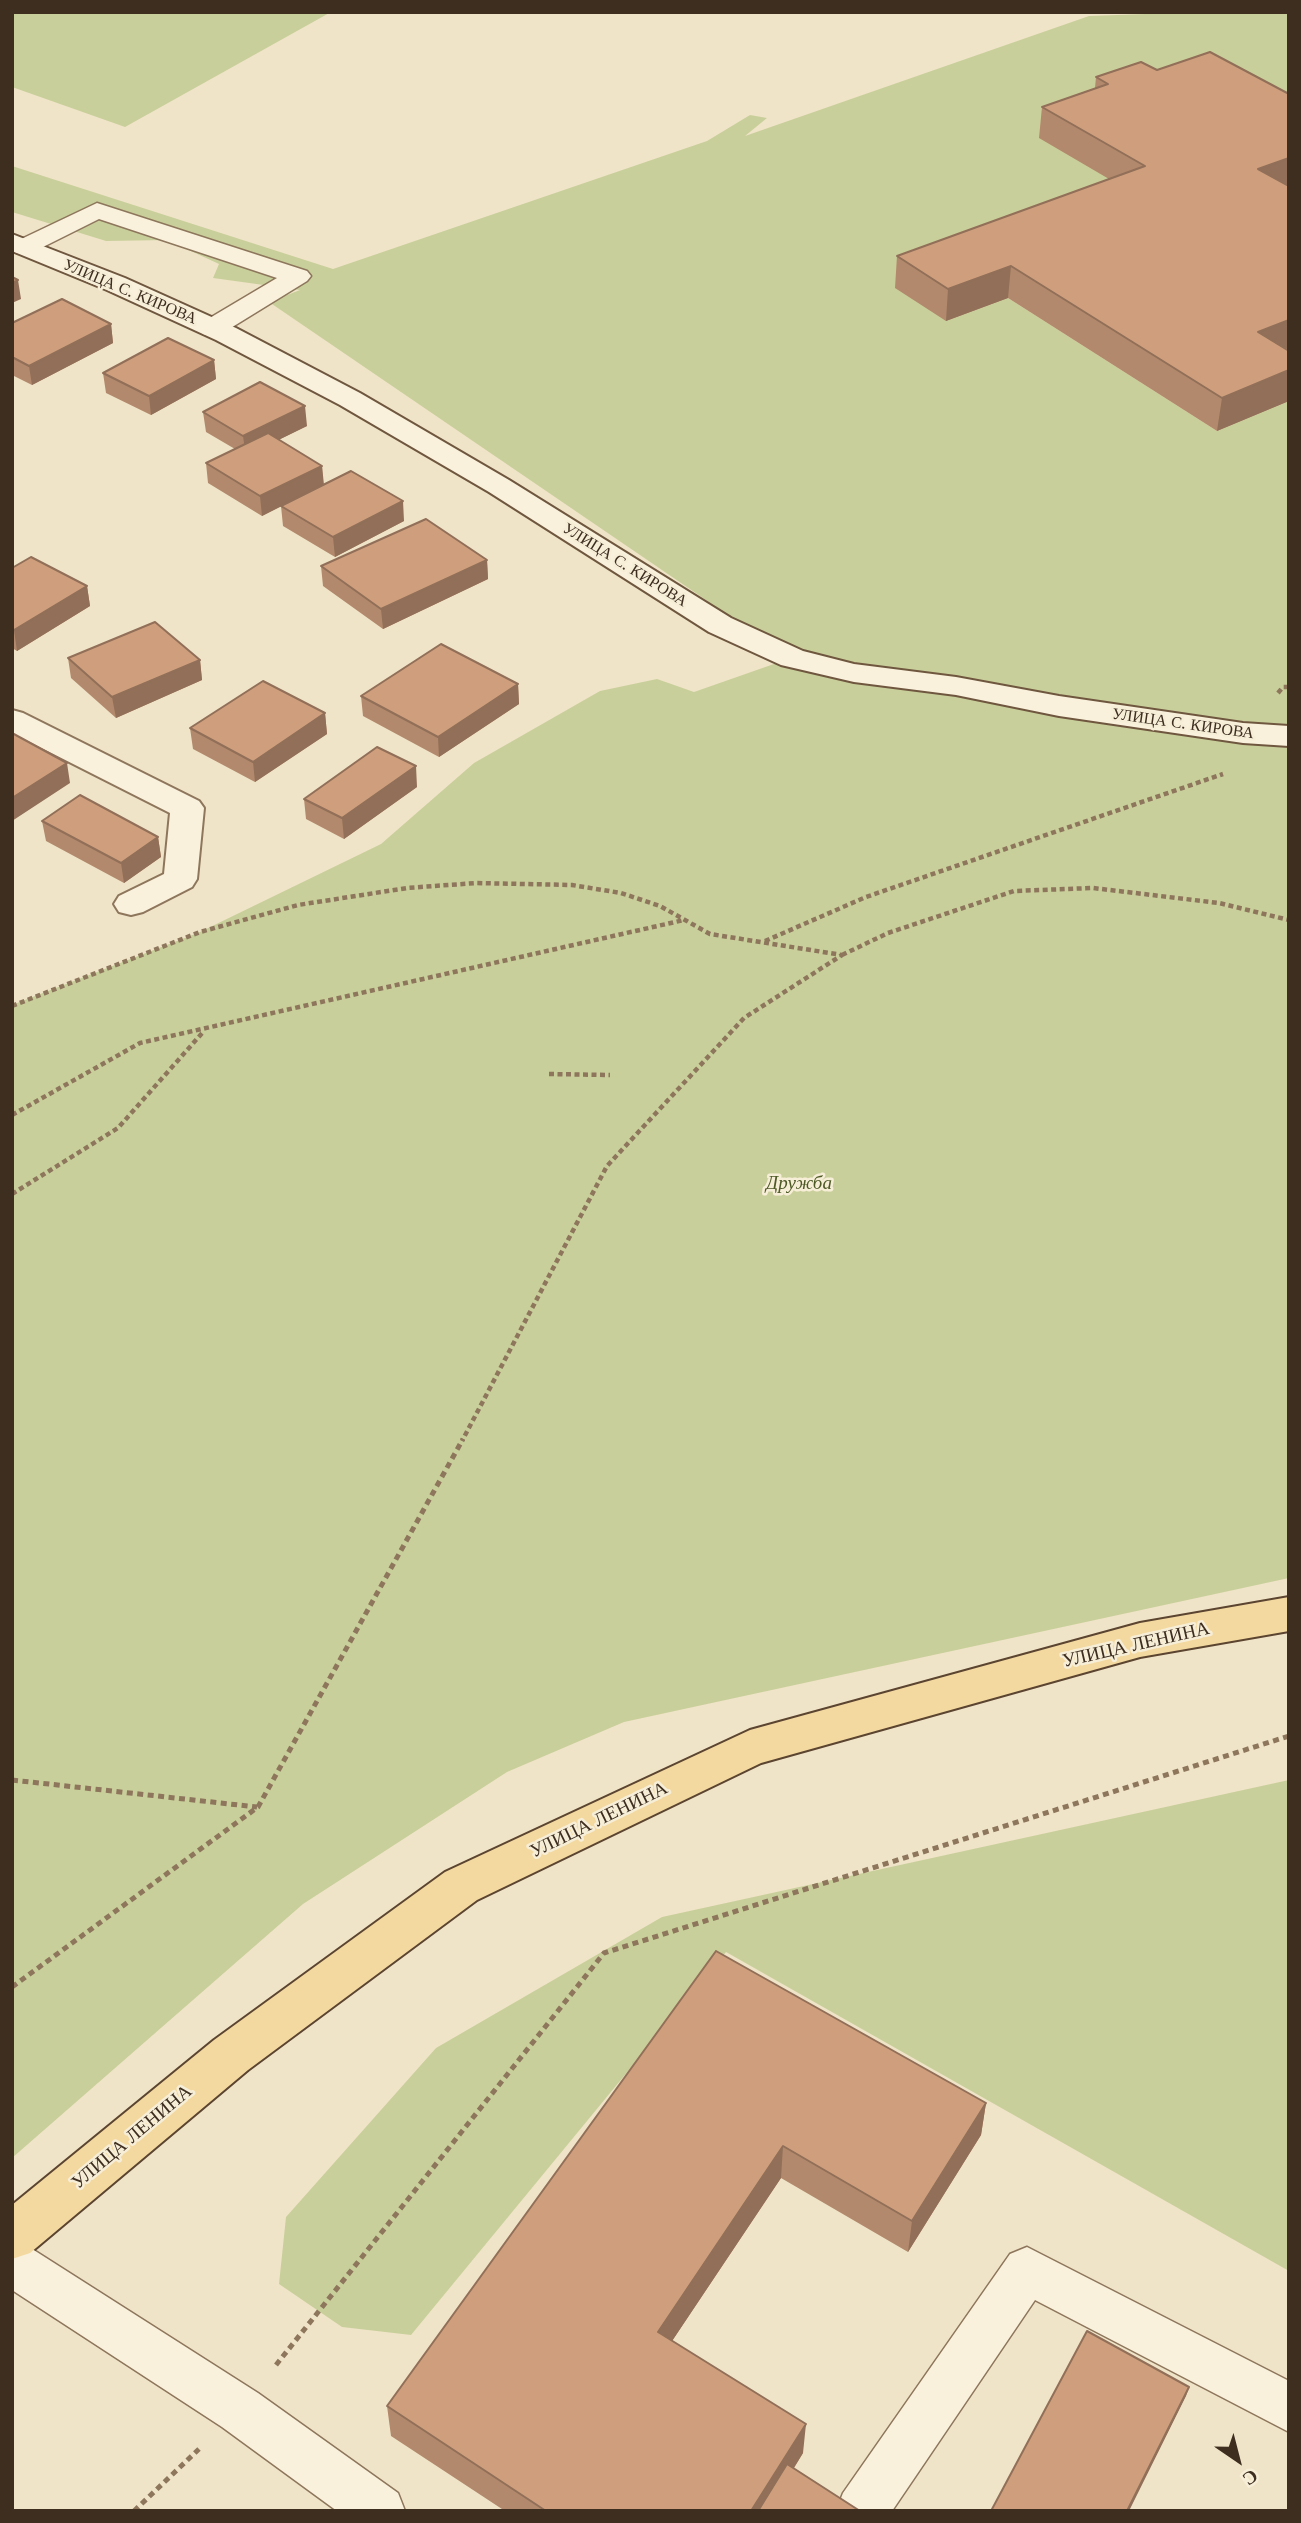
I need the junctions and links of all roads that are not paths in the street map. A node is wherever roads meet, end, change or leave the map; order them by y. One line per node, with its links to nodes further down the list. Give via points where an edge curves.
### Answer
1 (18, 245): 2 (main road, УЛИЦА С. КИРОВА); 2 (lane, via 97,210 298,276)
2 (212, 328): 4 (main road, УЛИЦА С. КИРОВА, via 425,442 720,625 792,658 854,673 1072,708)
3 (12, 720): 5 (main road, via 187,808 180,879)
4 (1289, 736)
5 (131, 904)
6 (1289, 1614): 7 (main road, УЛИЦА ЛЕНИНА, via 1140,1640 750,1748 461,1886 231,2055)
7 (12, 2236)
8 (12, 2263): 10 (lane, via 240,2410)
9 (1289, 2408): 11 (lane, via 1027,2270)
10 (380, 2511)
11 (862, 2511)

